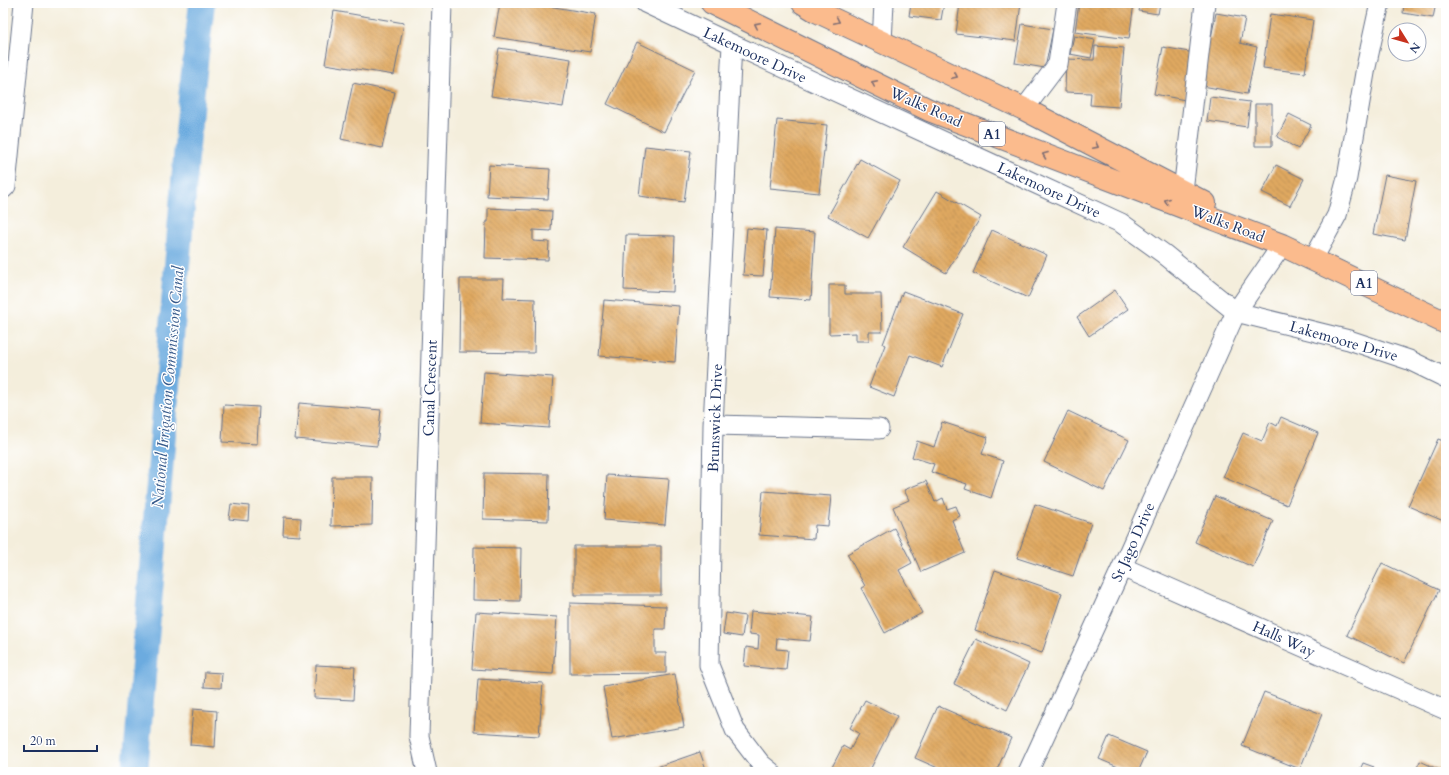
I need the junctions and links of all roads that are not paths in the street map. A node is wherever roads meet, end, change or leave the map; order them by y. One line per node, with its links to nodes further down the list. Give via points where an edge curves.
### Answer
1 (24, 3): 13 (street)
2 (442, 3): 24 (street, Canal Crescent, via 419,736)
3 (645, 3): 11 (street, Lakemoore Drive)
4 (712, 3): 15 (main road, Walks Road / A1, one-way to 4, via 929,110)
5 (803, 3): 10 (main road, Walks Road / A1, one-way to 10)
6 (884, 3): 10 (street)
7 (1067, 3): 12 (street, via 1058,64)
8 (1205, 3): 14 (street)
9 (1380, 3): 16 (street, via 1347,178 1337,215)
10 (882, 42): 12 (main road, Walks Road / A1, one-way to 12)
11 (732, 44): 17 (street, Lakemoore Drive, via 1121,223); 20 (street, Brunswick Drive)
12 (1024, 109): 14 (main road, Walks Road / A1, one-way to 14)
13 (4, 187)
14 (1183, 191): 15 (main road, Walks Road / A1)
15 (1282, 245): 16 (main road, Walks Road / A1); 17 (street, St Jago Drive)
16 (1313, 259): 18 (main road, Walks Road / A1)
17 (1236, 312): 19 (street, Lakemoore Drive, via 1349,340 1409,360); 22 (street, St Jago Drive)
18 (1446, 323)
19 (1446, 378)
20 (713, 426): 21 (street); 25 (street, Brunswick Drive, via 708,665 735,730 761,764)
21 (879, 429)
22 (1122, 567): 23 (street, Halls Way); 26 (street, St Jago Drive)
23 (1446, 710)
24 (427, 772)
25 (771, 772)
26 (1028, 772)

